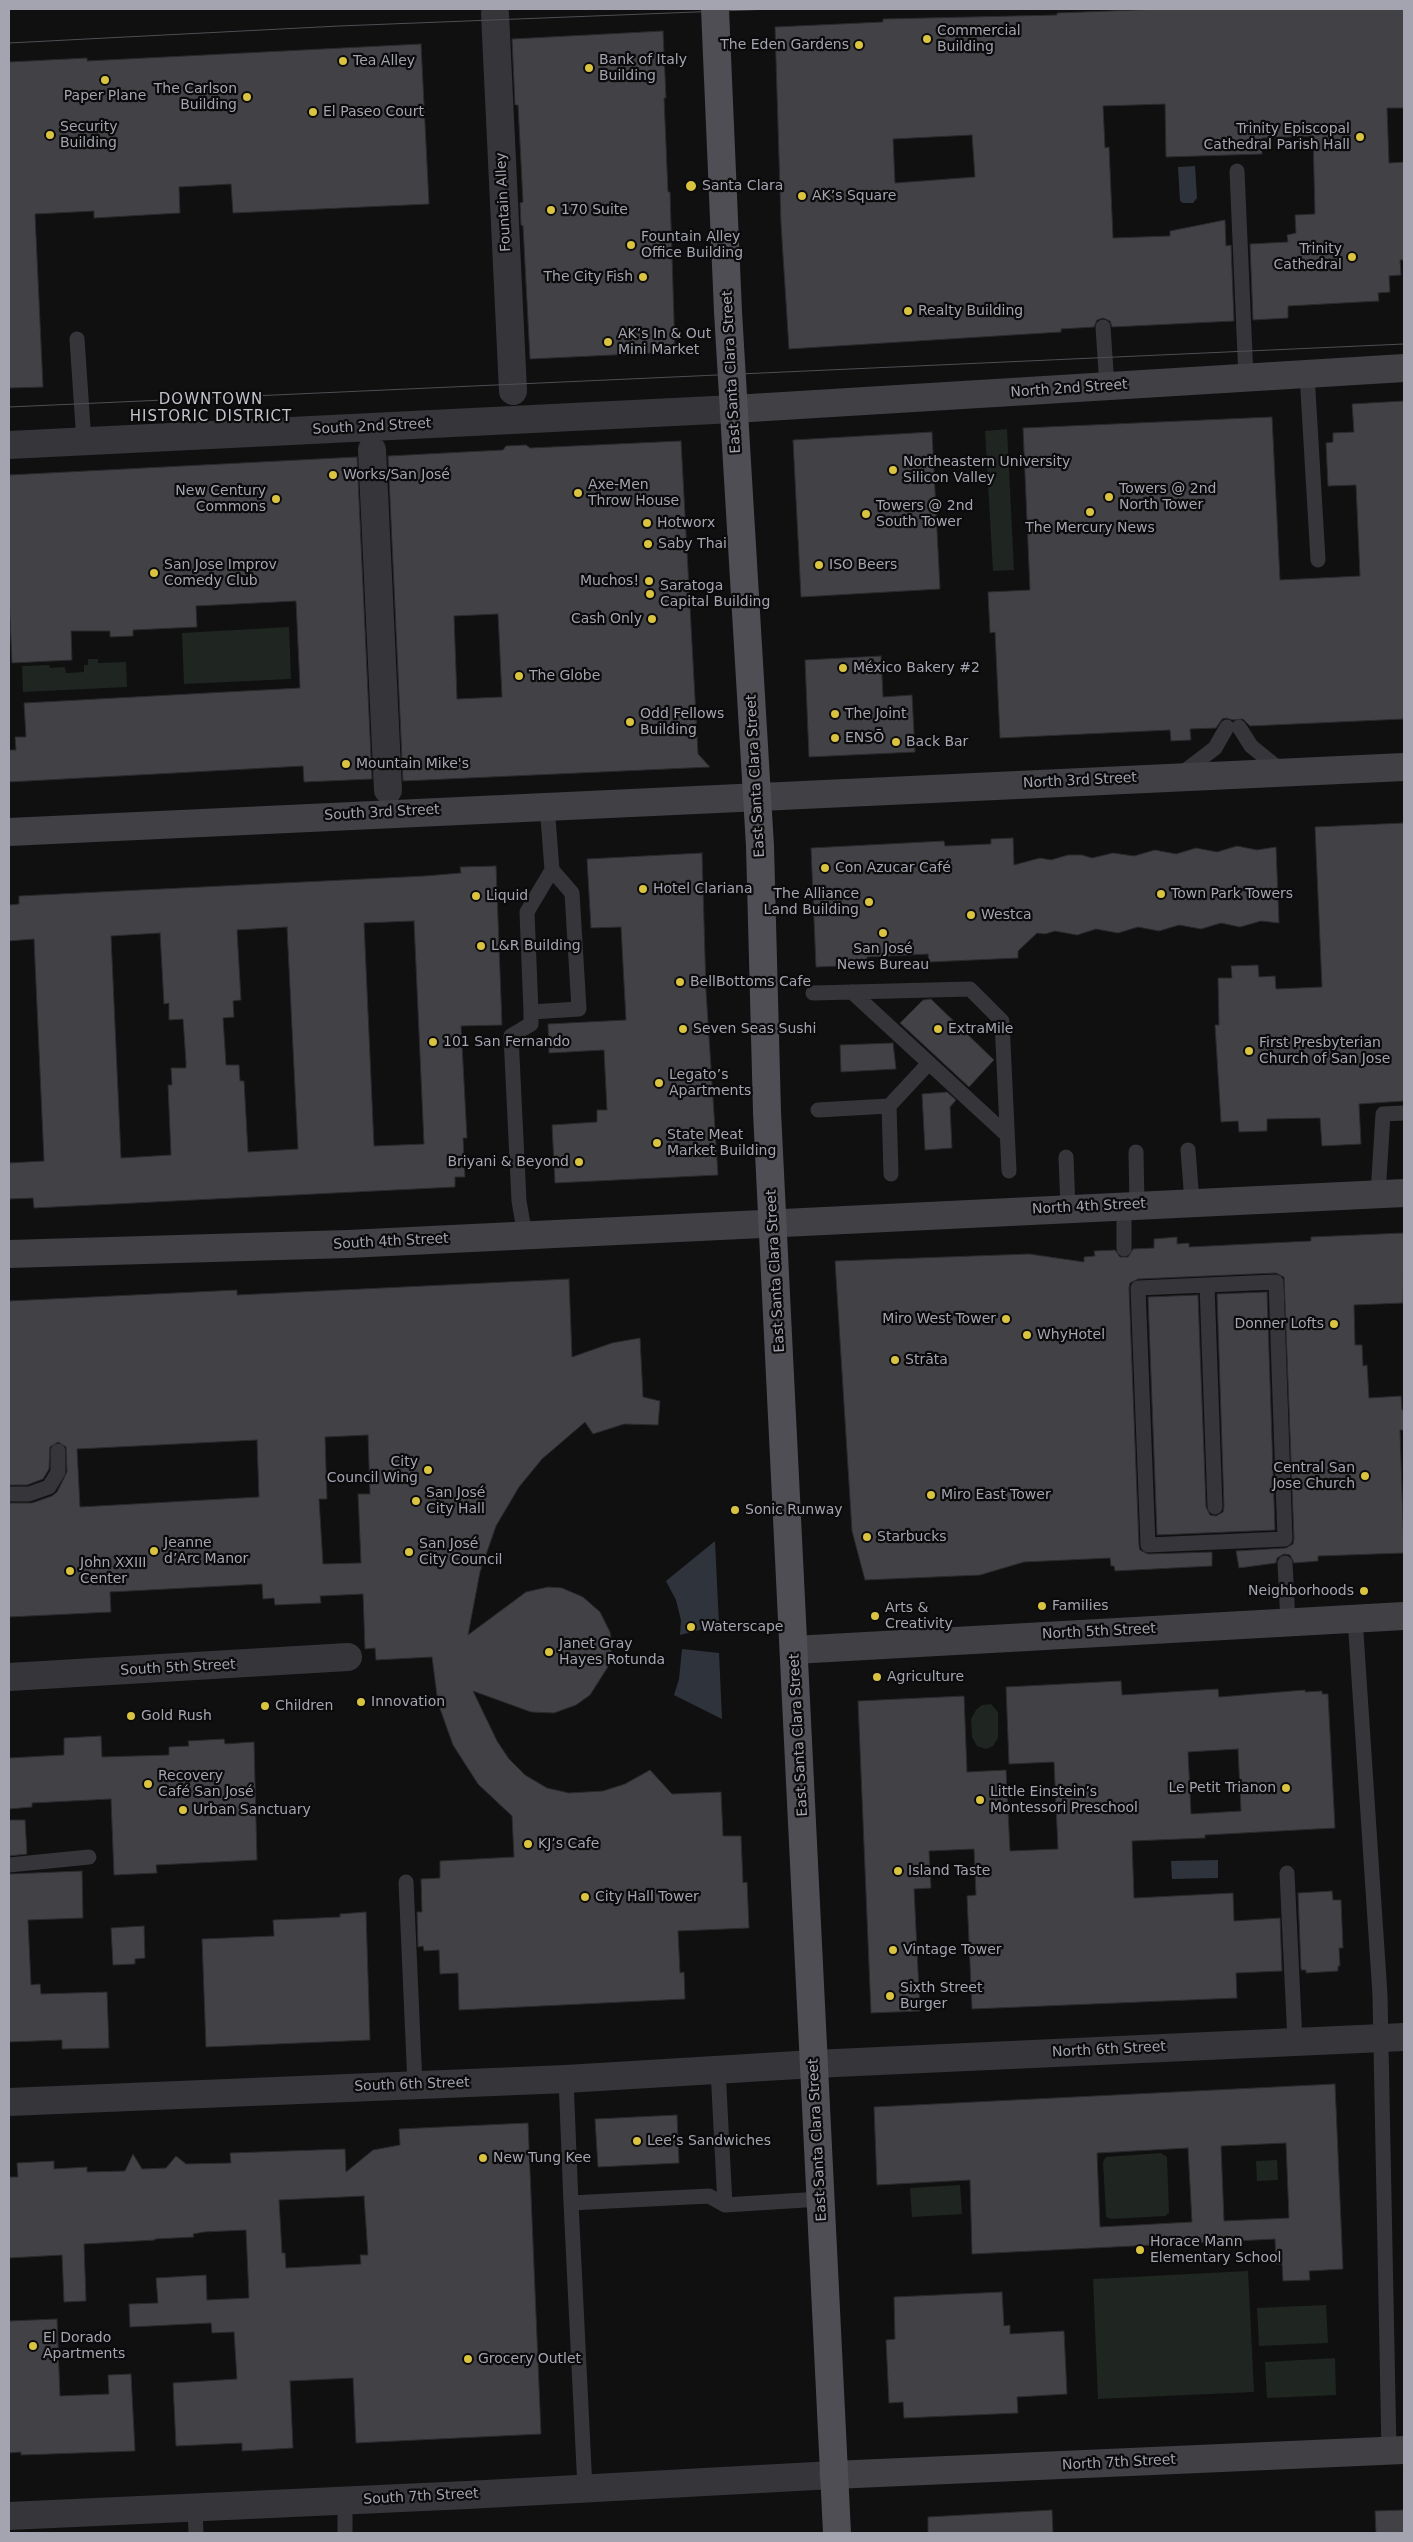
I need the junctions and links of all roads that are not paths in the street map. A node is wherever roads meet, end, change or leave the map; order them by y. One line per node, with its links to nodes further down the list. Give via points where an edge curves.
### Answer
1 (715, 9): 11 (main road, East Santa Clara Street)
2 (495, 14): 10 (street, Fountain Alley)
3 (1237, 171): 8 (lane)
4 (1103, 327): 9 (lane)
5 (77, 339): 12 (lane)
6 (1404, 368): 7 (street, North 2nd Street)
7 (1307, 374): 8 (street, North 2nd Street); 15 (lane)
8 (1246, 378): 9 (street, North 2nd Street)
9 (1107, 387): 11 (street, North 2nd Street)
10 (513, 391)
11 (734, 409): 12 (street, South 2nd Street); 20 (main road, East Santa Clara Street)
12 (84, 442): 13 (street, South 2nd Street)
13 (9, 444)
14 (372, 450): 19 (street)
15 (1318, 560)
16 (1404, 766): 17 (street, North 3rd Street)
17 (1283, 772): 18 (street, North 3rd Street); 18 (lane, via 1233,727 1214,748)
18 (1178, 777): 20 (street, North 3rd Street)
19 (388, 790)
20 (756, 797): 21 (street, South 3rd Street); 41 (main road, East Santa Clara Street)
21 (547, 805): 22 (street, South 3rd Street); 23 (lane)
22 (9, 832)
23 (552, 870): 26 (lane, via 527,912); 26 (lane, via 572,893 579,1010)
24 (852, 992): 25 (lane); 27 (lane); 31 (lane, via 970,989 1002,1021)
25 (813, 993)
26 (531, 1012): 42 (lane, via 532,1024 511,1036 519,1201)
27 (929, 1063): 28 (lane); 31 (lane)
28 (889, 1106): 29 (lane); 36 (lane)
29 (818, 1110)
30 (1404, 1113): 37 (lane, via 1383,1114)
31 (1007, 1135): 35 (lane)
32 (1188, 1150): 38 (lane)
33 (1136, 1152): 39 (lane)
34 (1066, 1157): 40 (lane)
35 (1009, 1171)
36 (891, 1174)
37 (1391, 1193): 38 (street, North 4th Street)
38 (1192, 1202): 39 (street, North 4th Street)
39 (1130, 1206): 40 (street, North 4th Street); 43 (lane)
40 (1068, 1208): 41 (street, North 4th Street)
41 (773, 1223): 42 (street, South 4th Street); 53 (main road, East Santa Clara Street)
42 (525, 1236): 44 (street, South 4th Street)
43 (1124, 1249)
44 (9, 1254)
45 (1207, 1285): 45 (lane, via 1276,1282 1286,1539 1148,1545 1138,1288); 48 (lane)
46 (58, 1451): 47 (lane, via 58,1472 49,1487 29,1494)
47 (9, 1494)
48 (1215, 1507)
49 (1285, 1563): 52 (lane)
50 (1404, 1616): 51 (street, North 5th Street)
51 (1355, 1618): 52 (street, North 5th Street); 60 (lane, via 1380,1995)
52 (1288, 1622): 53 (street, North 5th Street)
53 (794, 1650): 62 (main road, East Santa Clara Street)
54 (348, 1657): 55 (street, South 5th Street)
55 (9, 1678)
56 (89, 1857): 57 (lane)
57 (9, 1864)
58 (1286, 1873): 61 (lane)
59 (406, 1882): 65 (lane)
60 (1392, 2038): 61 (street, North 6th Street); 70 (lane)
61 (1295, 2042): 62 (street, North 6th Street)
62 (814, 2064): 63 (street, South 6th Street); 67 (main road, East Santa Clara Street)
63 (718, 2069): 64 (street, South 6th Street); 69 (lane)
64 (566, 2079): 65 (street, South 6th Street); 68 (lane)
65 (414, 2085): 66 (street, South 6th Street)
66 (9, 2102)
67 (821, 2199): 69 (lane); 71 (main road, East Santa Clara Street)
68 (571, 2204): 69 (lane, via 709,2196); 72 (lane)
69 (725, 2205)
70 (1396, 2450): 71 (street, North 7th Street)
71 (833, 2475): 72 (street, South 7th Street); 77 (main road, East Santa Clara Street)
72 (585, 2488): 73 (street, South 7th Street)
73 (345, 2501): 75 (street, South 7th Street); 76 (lane)
74 (9, 2516): 75 (street, South 7th Street)
75 (195, 2520)
76 (345, 2533)
77 (837, 2533)

